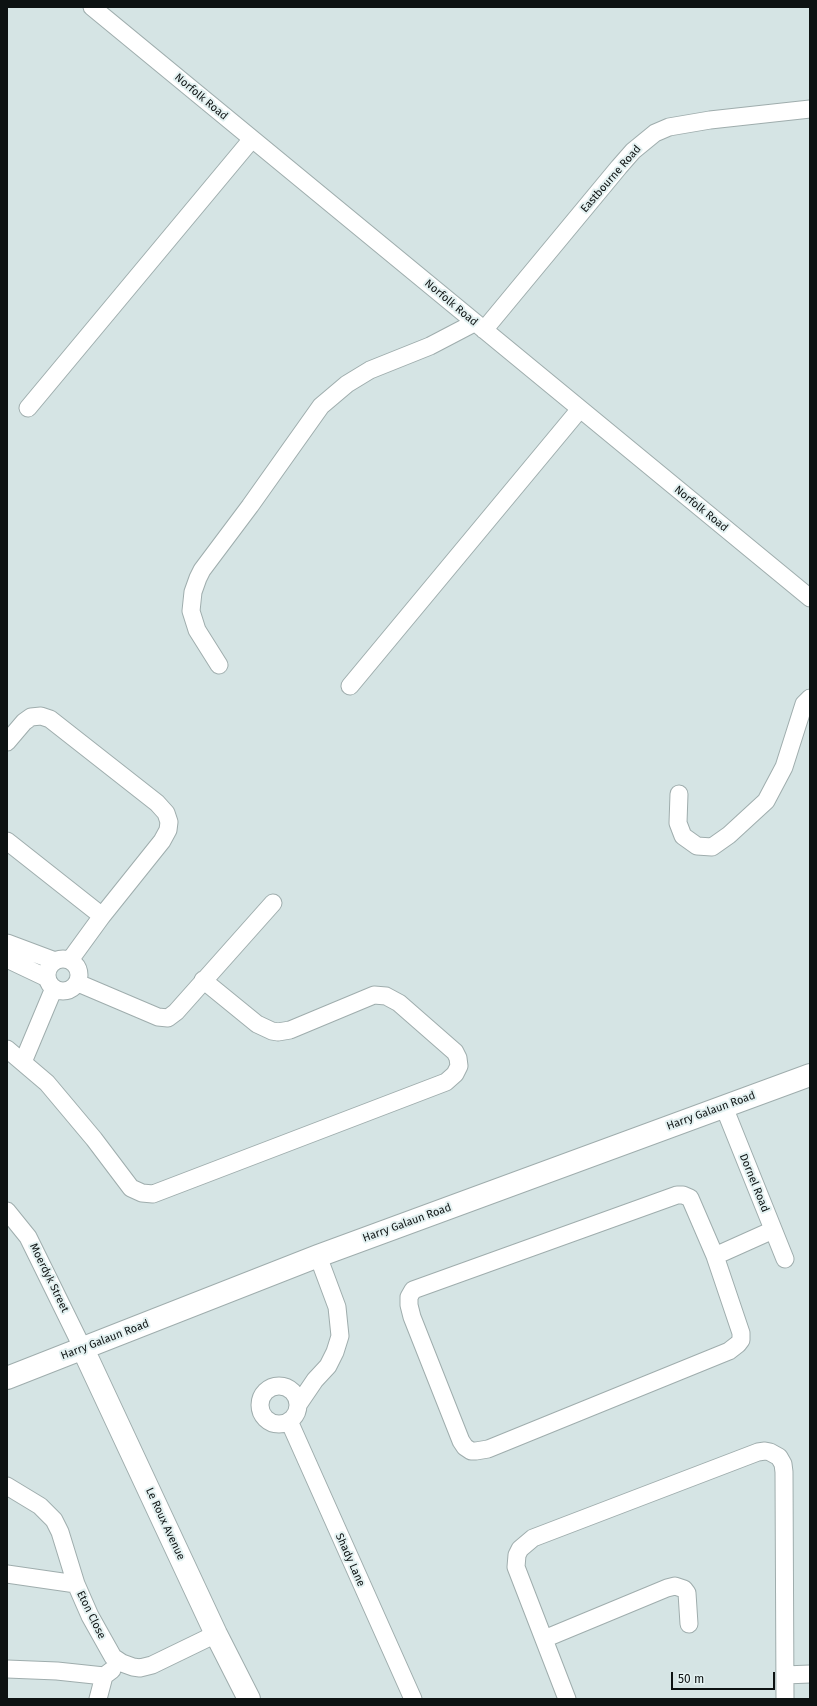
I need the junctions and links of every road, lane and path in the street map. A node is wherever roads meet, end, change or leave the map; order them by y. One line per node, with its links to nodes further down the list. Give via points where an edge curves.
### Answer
1 (92, 7): 3 (street, Norfolk Road)
2 (810, 109): 4 (street, Eastbourne Road, via 710,120 669,127 655,133 619,167)
3 (252, 139): 4 (street, Norfolk Road); 5 (street)
4 (479, 326): 6 (street, Norfolk Road); 8 (street, via 370,370 347,384 321,406 198,578 191,611 197,630)
5 (28, 408)
6 (580, 409): 7 (street, Norfolk Road); 9 (street)
7 (810, 598)
8 (219, 664)
9 (350, 686)
10 (810, 698): 12 (street, via 804,704 784,767 766,801 712,847 697,846 684,836 678,823)
11 (7, 742): 15 (street, via 31,717 41,716 50,719 158,803 166,813 168,830 162,841)
12 (679, 794)
13 (7, 841): 15 (street)
14 (273, 903): 19 (street)
15 (102, 916): 18 (street)
16 (7, 943): 18 (street)
17 (7, 959): 20 (street)
18 (62, 960): 20 (street, via 48,969); 21 (street, via 78,967)
19 (203, 980): 21 (street, via 168,1018 162,1018); 23 (street, via 257,1024 278,1032 290,1030 374,995 386,996 399,1003 455,1052 459,1066 446,1082 153,1194 131,1188 48,1083)
20 (51, 983): 21 (street, via 64,991); 23 (street)
21 (78, 983)
22 (7, 1049): 23 (street)
23 (23, 1062)
24 (810, 1075): 25 (main road, Harry Galaun Road)
25 (724, 1107): 27 (street, Dornel Road); 28 (main road, Harry Galaun Road)
26 (7, 1211): 31 (street, Moerdyk Street, via 28,1237)
27 (773, 1230): 29 (street); 30 (street, Dornel Road)
28 (318, 1256): 31 (main road, Harry Galaun Road); 33 (street, via 338,1307 340,1336 328,1366)
29 (716, 1256): 29 (street, via 741,1333 741,1340 733,1348 488,1449 471,1451 465,1447 409,1309 410,1293 416,1287 677,1195 690,1198)
30 (785, 1260)
31 (83, 1349): 32 (main road, Harry Galaun Road); 41 (main road, Le Roux Avenue)
32 (7, 1378)
33 (315, 1380): 34 (street); 35 (street)
34 (289, 1389): 35 (street, via 295,1395); 36 (street, via 283,1386 270,1388 260,1402 262,1414 266,1419 277,1424)
35 (298, 1405): 36 (street, via 297,1411)
36 (288, 1421): 50 (street, Shady Lane)
37 (7, 1486): 39 (street, Eton Close, via 40,1506 54,1520)
38 (7, 1574): 39 (street)
39 (76, 1584): 43 (street, Eton Close, via 107,1648 113,1657)
40 (689, 1624): 42 (street, via 687,1594 684,1589 675,1586)
41 (216, 1634): 43 (street, via 152,1665 140,1668); 49 (main road, Le Roux Avenue)
42 (544, 1639): 46 (street, via 516,1567 517,1555 526,1543 533,1538 765,1451 779,1457 784,1472); 51 (street)
43 (122, 1663): 47 (street)
44 (7, 1669): 47 (street)
45 (810, 1674): 46 (street)
46 (785, 1675): 52 (street)
47 (104, 1676): 48 (street)
48 (98, 1699)
49 (249, 1699)
50 (413, 1699)
51 (566, 1699)
52 (785, 1699)

